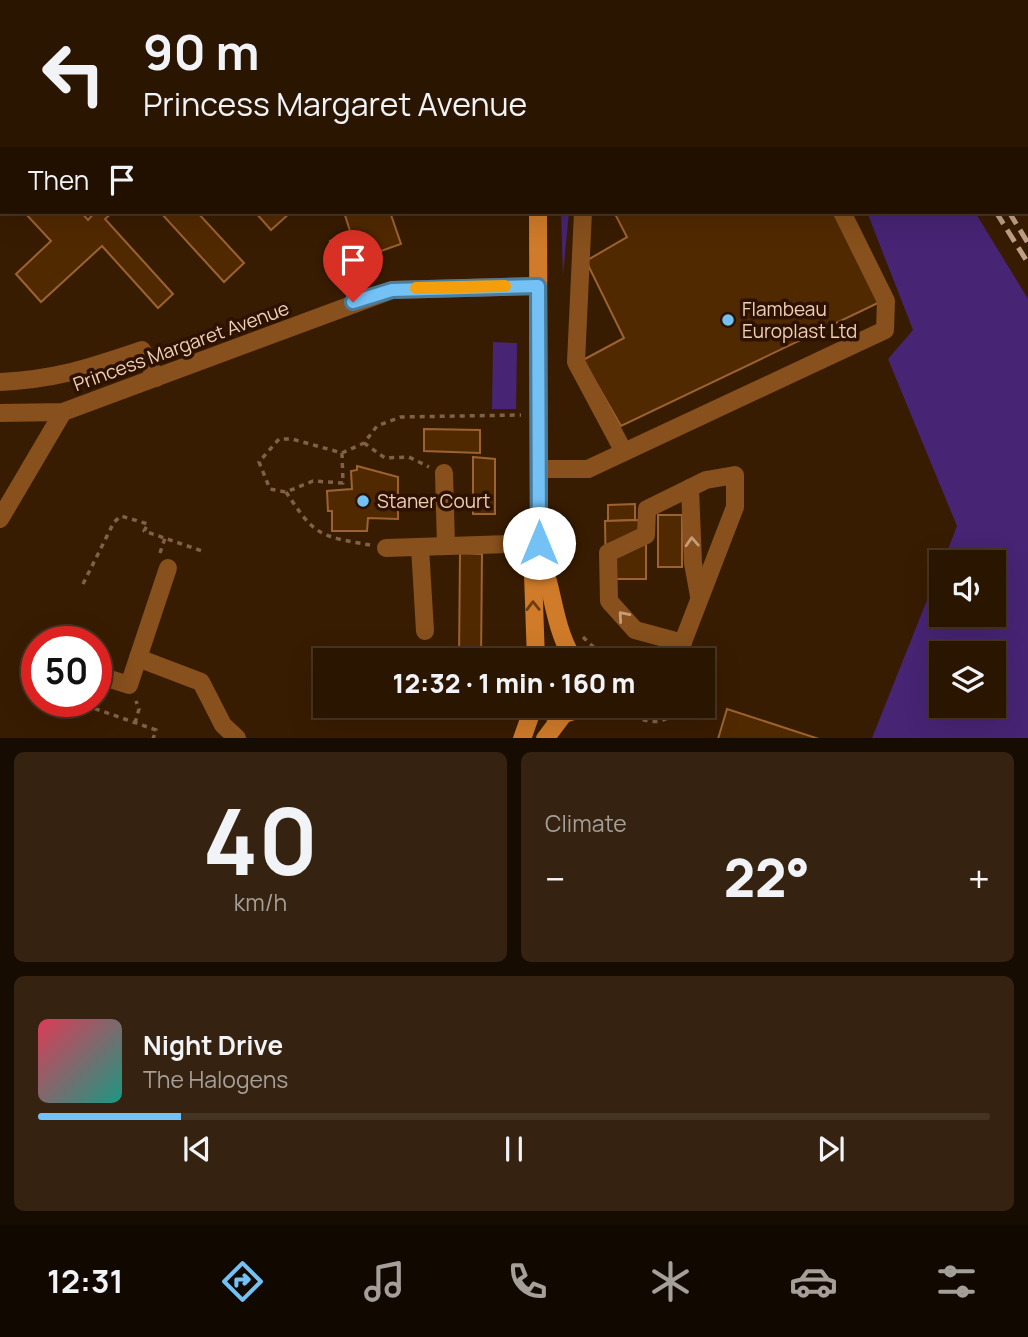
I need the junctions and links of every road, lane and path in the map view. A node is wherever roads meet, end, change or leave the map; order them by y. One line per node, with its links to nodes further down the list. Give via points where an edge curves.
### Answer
1 (538, 214): 4 (main road)
2 (583, 214): 11 (street, via 576,362)
3 (843, 214): 11 (street, via 886,301 885,330)
4 (538, 286): 5 (street, Princess Margaret Avenue, via 392,290); 9 (main road)
5 (156, 378): 6 (street, via 142,350 85,371 45,380); 7 (street, Princess Margaret Avenue)
6 (0, 382)
7 (63, 412): 8 (street, Princess Margaret Avenue); 17 (street)
8 (0, 413)
9 (537, 415): 10 (path, via 401,417 377,425); 13 (main road)
10 (364, 443): 12 (path); 14 (path, via 385,458 409,457)
11 (624, 452): 13 (street, via 588,469)
12 (342, 453): 16 (path, via 343,483 313,481); 16 (path, via 279,439 259,462 270,489)
13 (539, 469): 21 (main road)
14 (444, 473): 18 (street)
15 (690, 488): 25 (street, one-way to 15); 25 (street, via 735,475 735,507); 29 (street, one-way to 15, via 635,630 610,601 608,554 646,535 648,509)
16 (286, 492): 20 (path, via 306,522 323,537)
17 (0, 519)
18 (446, 546): 19 (street); 21 (street)
19 (420, 547): 20 (street); 26 (street)
20 (386, 548)
21 (539, 548): 27 (main road, one-way to 21, via 533,573); 28 (main road)
22 (205, 552): 24 (path, via 144,531 148,524 121,516)
23 (168, 568): 31 (street)
24 (83, 584)
25 (699, 596): 30 (street)
26 (425, 631)
27 (538, 648)
28 (568, 648)
29 (673, 648)
30 (680, 648)
31 (138, 658): 33 (street); 41 (street, via 201,682 223,725)
32 (112, 680): 33 (street)
33 (129, 685): 39 (path, via 139,709)
34 (112, 715): 39 (path)
35 (530, 718): 42 (main road)
36 (561, 718): 43 (main road)
37 (629, 718): 38 (path, via 642,727 660,728)
38 (676, 718)
39 (135, 723): 40 (path, via 156,730)
40 (153, 738)
41 (238, 738)
42 (522, 738)
43 (545, 738)

